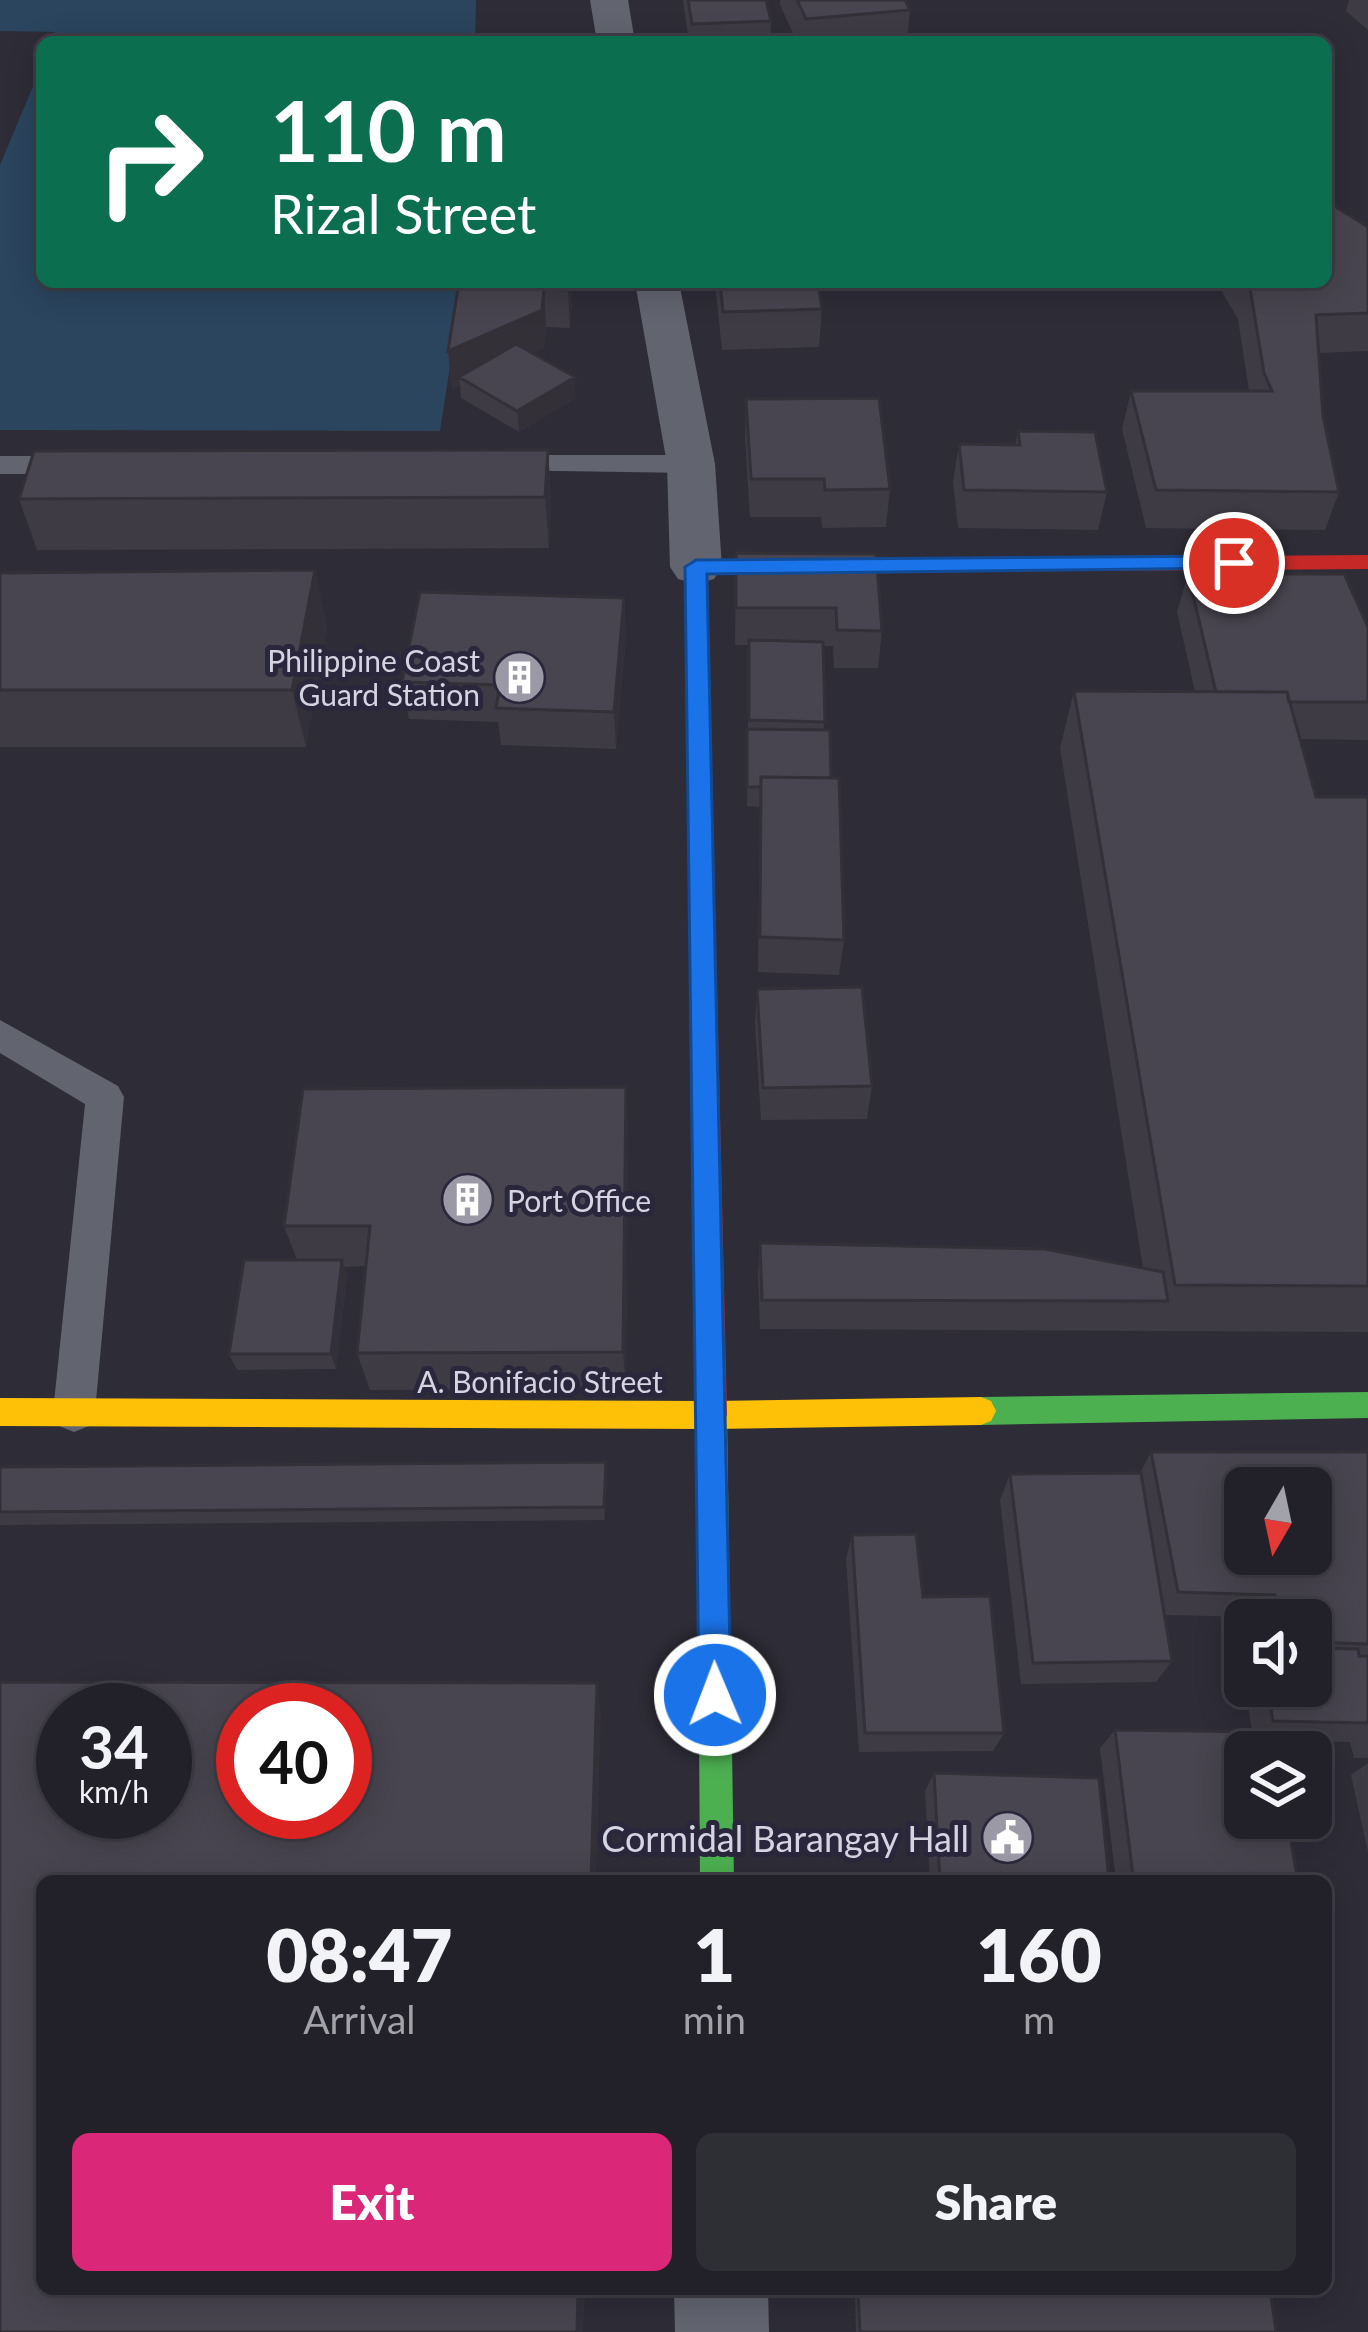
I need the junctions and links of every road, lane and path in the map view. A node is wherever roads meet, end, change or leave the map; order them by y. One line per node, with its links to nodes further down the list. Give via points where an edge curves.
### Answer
1 (609, 0): 2 (street)
2 (615, 36)
3 (658, 288): 5 (street)
4 (477, 464): 5 (lane)
5 (692, 464): 9 (street)
6 (0, 465): 7 (lane)
7 (119, 465)
8 (1368, 562): 9 (main road)
9 (696, 567): 14 (main road)
10 (0, 1035): 13 (lane, via 105,1097)
11 (1368, 1405): 14 (main road, A. Bonifacio Street)
12 (0, 1412): 13 (main road, A. Bonifacio Street)
13 (74, 1412): 14 (main road, A. Bonifacio Street)
14 (712, 1415): 15 (main road)
15 (717, 1875)
16 (722, 2295): 17 (street)
17 (722, 2332)

